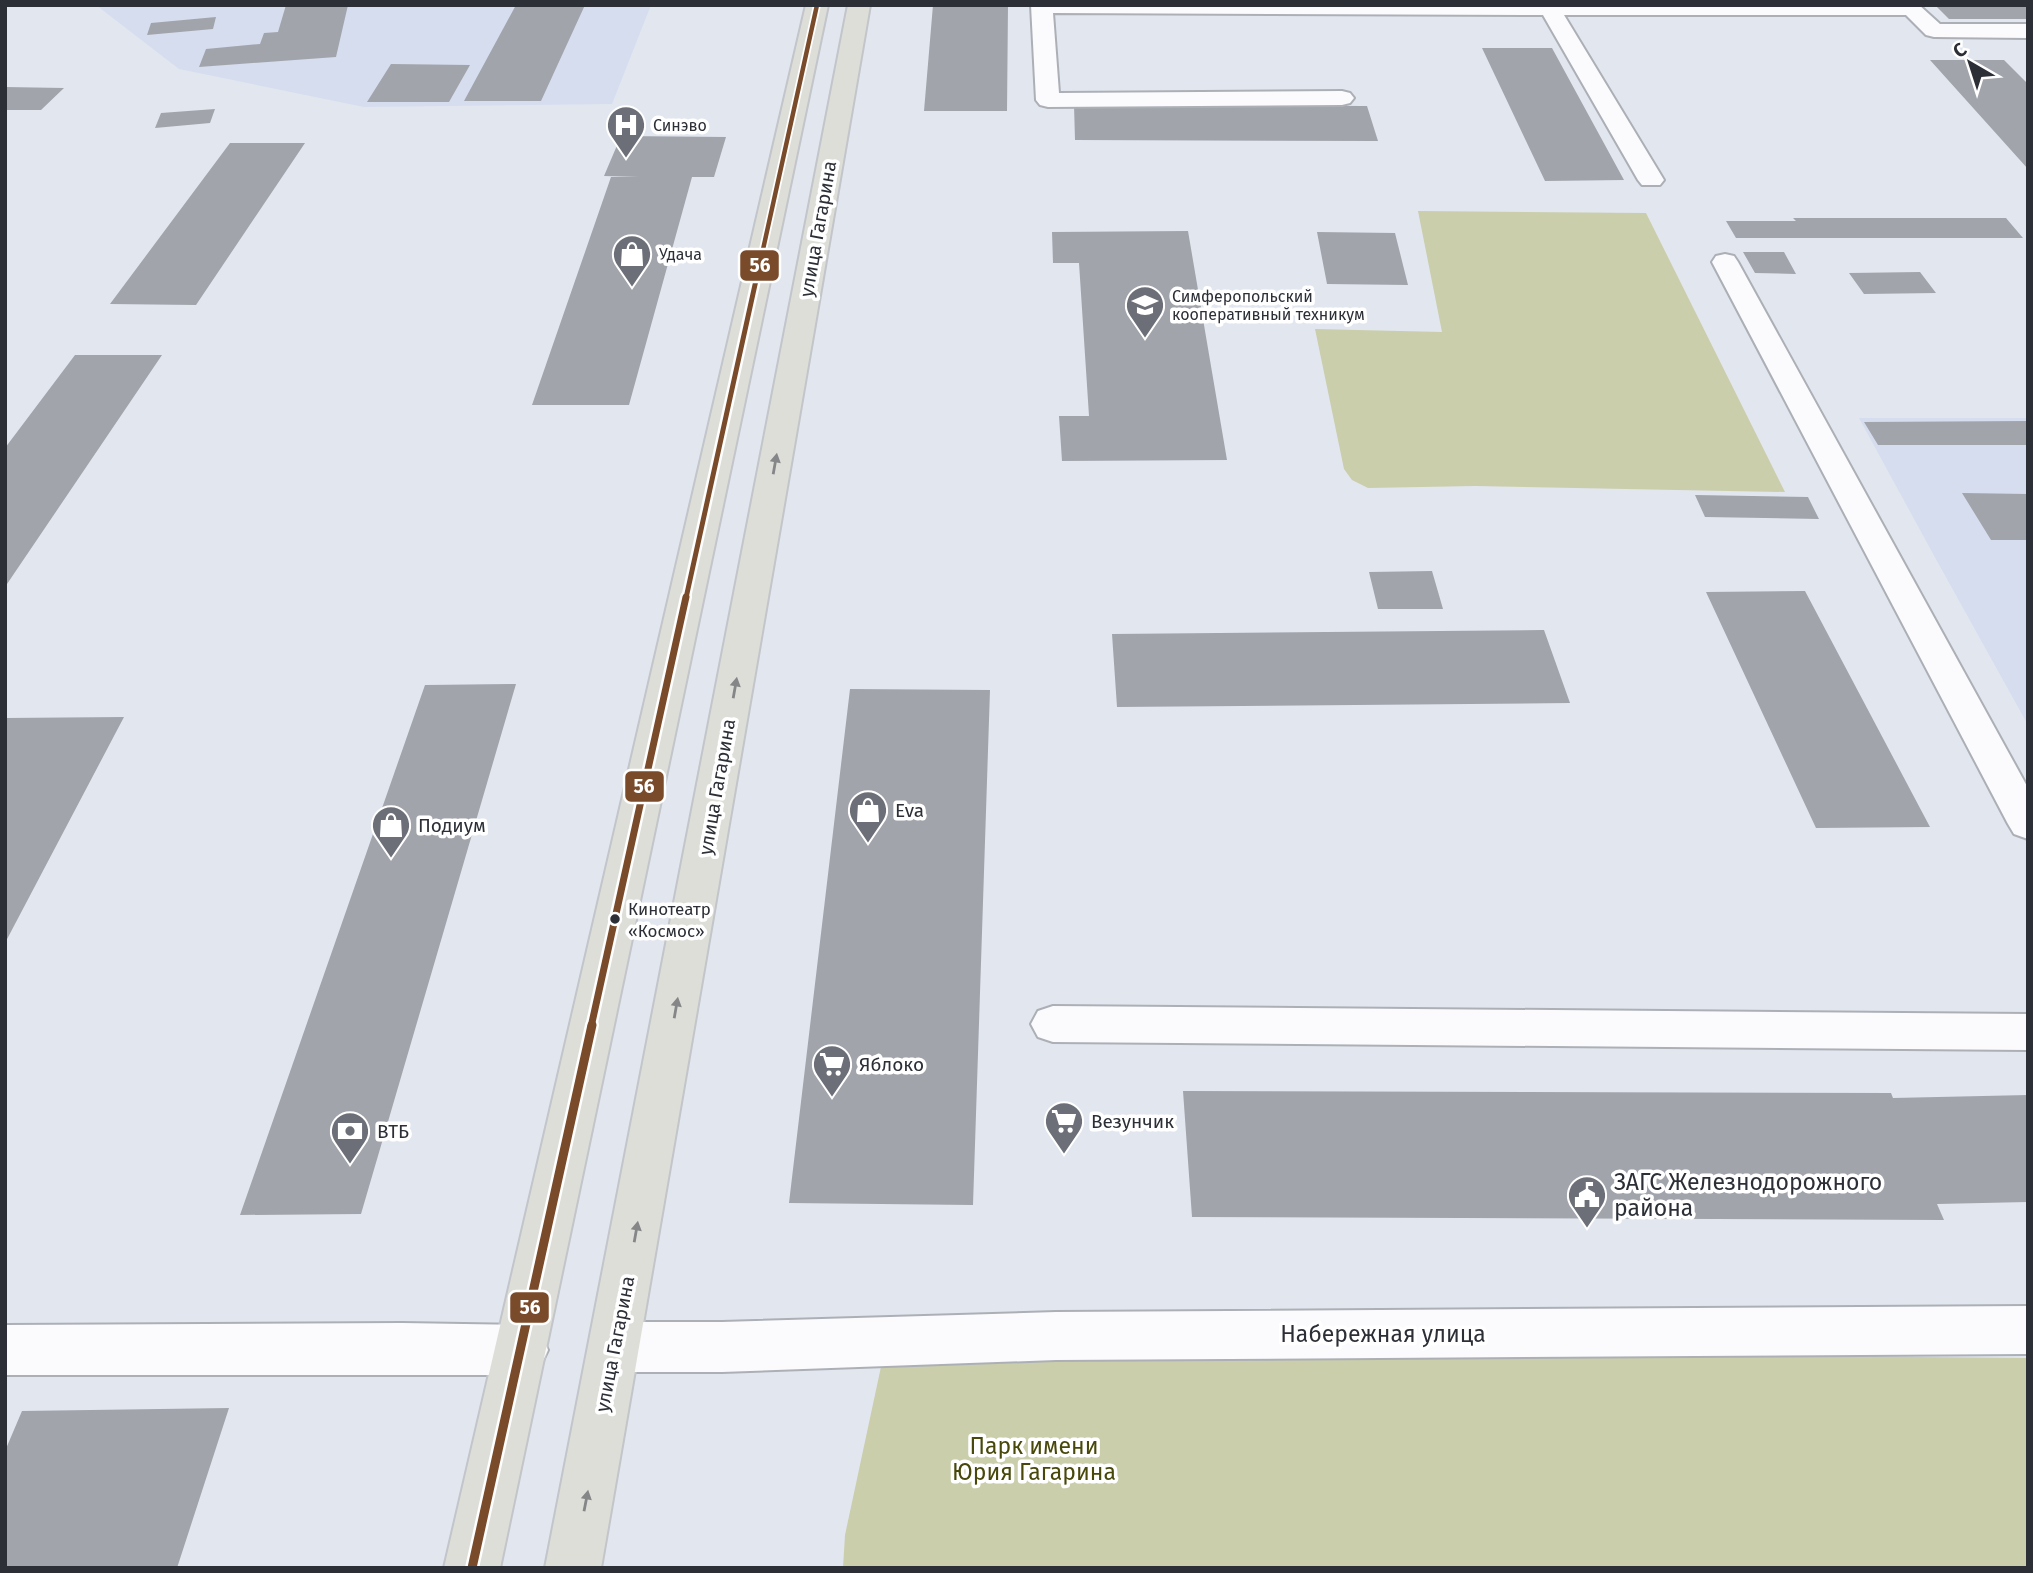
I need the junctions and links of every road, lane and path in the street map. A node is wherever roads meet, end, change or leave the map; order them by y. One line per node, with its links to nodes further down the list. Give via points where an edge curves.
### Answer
1 (817, 5): 18 (main road)
2 (859, 5): 16 (main road, улица Гагарина, one-way to 2)
3 (1042, 6): 4 (street); 9 (street, via 1048,100)
4 (1493, 7): 6 (street)
5 (1910, 7): 6 (street); 7 (street, via 1934,30)
6 (1550, 9): 10 (street)
7 (2017, 31): 8 (street)
8 (2028, 51)
9 (1342, 98)
10 (1651, 180)
11 (1725, 262): 12 (street)
12 (2028, 824)
13 (1053, 1024): 14 (street)
14 (2028, 1032)
15 (2028, 1330): 16 (street, Набережная улица, via 1056,1336)
16 (615, 1348): 20 (main road, улица Гагарина, one-way to 16)
17 (5, 1350): 18 (street)
18 (522, 1350): 19 (main road)
19 (472, 1568)
20 (573, 1568)

